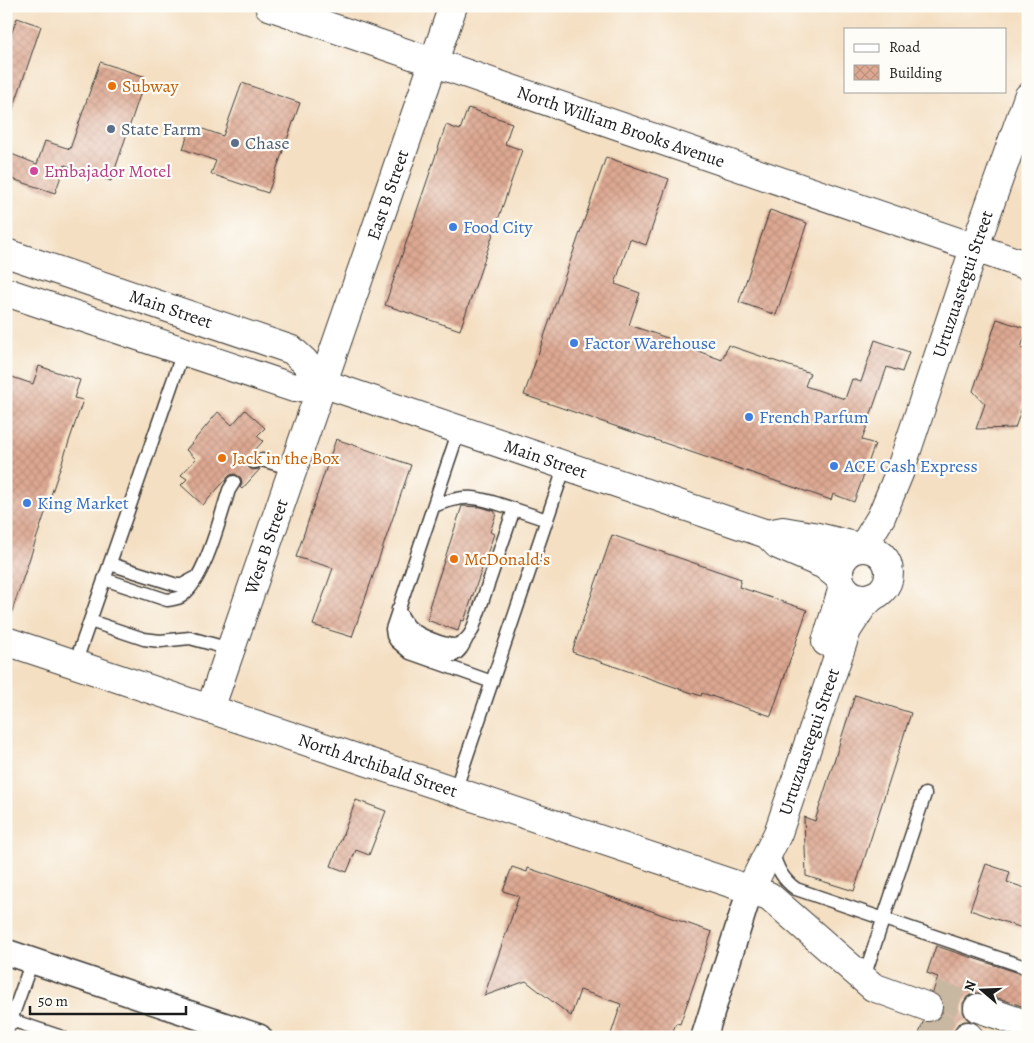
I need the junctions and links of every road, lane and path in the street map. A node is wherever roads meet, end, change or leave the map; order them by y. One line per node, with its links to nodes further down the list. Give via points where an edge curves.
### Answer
1 (269, 6): 3 (main road, North William Brooks Avenue)
2 (453, 6): 3 (main road, East B Street)
3 (434, 63): 5 (main road, North William Brooks Avenue); 10 (main road, East B Street)
4 (1028, 97): 5 (main road, Urtuzuastegui Street)
5 (974, 249): 7 (main road, North William Brooks Avenue); 15 (main road, Urtuzuastegui Street)
6 (6, 253): 10 (main road, Main Street, via 292,350)
7 (1028, 266)
8 (6, 292): 9 (main road, Main Street)
9 (183, 352): 10 (main road, Main Street, via 294,388); 22 (lane)
10 (322, 384): 11 (main road, Main Street); 14 (main road, West B Street)
11 (459, 430): 13 (main road, Main Street); 17 (lane)
12 (254, 462): 14 (lane, via 262,460)
13 (565, 466): 19 (lane); 20 (main road, Main Street)
14 (293, 469): 31 (main road, West B Street)
15 (900, 470): 21 (main road, Urtuzuastegui Street, via 881,517); 23 (main road, Urtuzuastegui Street, via 902,495)
16 (234, 482): 24 (lane)
17 (434, 506): 18 (lane, via 471,496); 28 (lane)
18 (514, 509): 19 (lane); 28 (lane, via 467,638 453,645 420,635)
19 (547, 520): 33 (lane)
20 (767, 534): 21 (main road, Main Street, via 783,531); 26 (main road, Main Street, via 778,545 824,565)
21 (861, 547): 23 (main road, via 880,553); 26 (main road, via 852,550 841,561)
22 (110, 564): 24 (lane, via 177,585); 25 (lane)
23 (889, 570): 27 (main road, via 884,588)
24 (197, 578): 25 (lane, via 183,596 167,600)
25 (104, 579): 29 (lane)
26 (841, 582): 27 (main road, via 848,594 856,598); 38 (main road, Urtuzuastegui Street, via 834,618 764,829)
27 (873, 596): 37 (main road, Urtuzuastegui Street, via 847,630)
28 (397, 613): 33 (lane, via 393,636 410,654)
29 (90, 621): 31 (lane, via 144,639 190,638); 32 (lane)
30 (6, 641): 32 (main road, North Archibald Street)
31 (230, 649): 34 (main road, West B Street)
32 (75, 664): 34 (main road, North Archibald Street)
33 (492, 682): 35 (lane)
34 (210, 709): 35 (main road, North Archibald Street)
35 (455, 791): 38 (main road, North Archibald Street)
36 (925, 794): 39 (lane)
37 (772, 847): 38 (main road, Urtuzuastegui Street); 39 (lane, via 779,870 796,889)
38 (762, 895): 43 (main road); 51 (street, Urtuzuastegui Street)
39 (884, 918): 42 (lane); 43 (lane)
40 (6, 952): 41 (street)
41 (32, 961): 45 (lane); 50 (street, via 209,1024)
42 (1028, 968)
43 (864, 977): 44 (main road, via 879,990)
44 (928, 1007)
45 (11, 1020): 48 (lane); 49 (lane)
46 (1028, 1025): 47 (main road)
47 (972, 1026): 52 (main road)
48 (6, 1034)
49 (62, 1037)
50 (259, 1037)
51 (704, 1037)
52 (1015, 1037)

